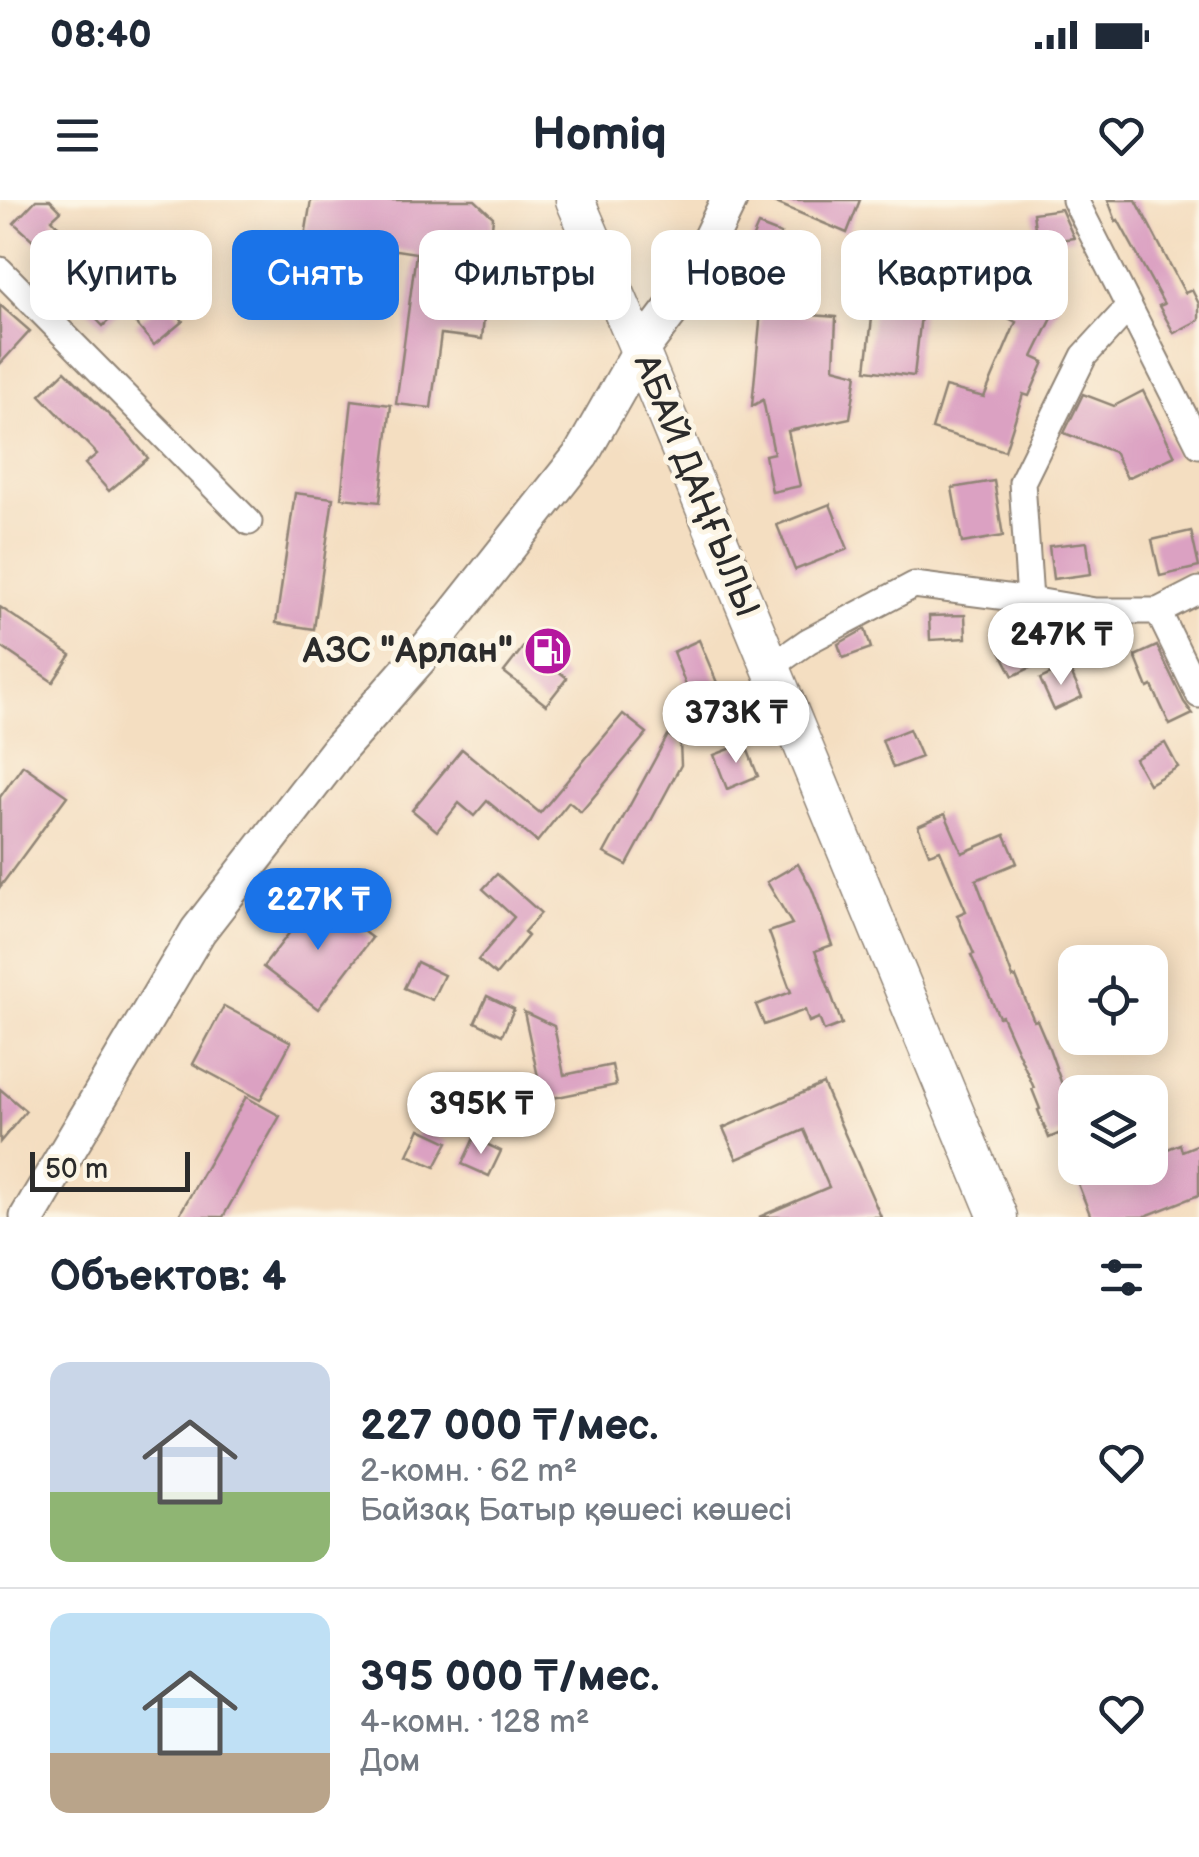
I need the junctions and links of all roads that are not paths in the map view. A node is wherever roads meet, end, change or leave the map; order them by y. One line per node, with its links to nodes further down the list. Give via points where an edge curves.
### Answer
1 (575, 200): 6 (main road, АБАЙ ДАҢҒЫЛЫ)
2 (729, 200): 6 (main road, via 684,292)
3 (1075, 200): 5 (street)
4 (0, 270): 8 (street)
5 (1128, 308): 7 (street); 10 (street, via 1084,356 1022,482)
6 (640, 352): 12 (main road, АБАЙ ДАҢҒЫЛЫ); 14 (main road, via 581,455 198,931)
7 (1199, 445)
8 (250, 522)
9 (1199, 590): 11 (street)
10 (1030, 600): 11 (street, via 1095,611); 12 (street, via 914,585)
11 (1158, 611): 13 (street)
12 (770, 667): 15 (main road, АБАЙ ДАҢҒЫЛЫ)
13 (1199, 695)
14 (28, 1217)
15 (998, 1217)

